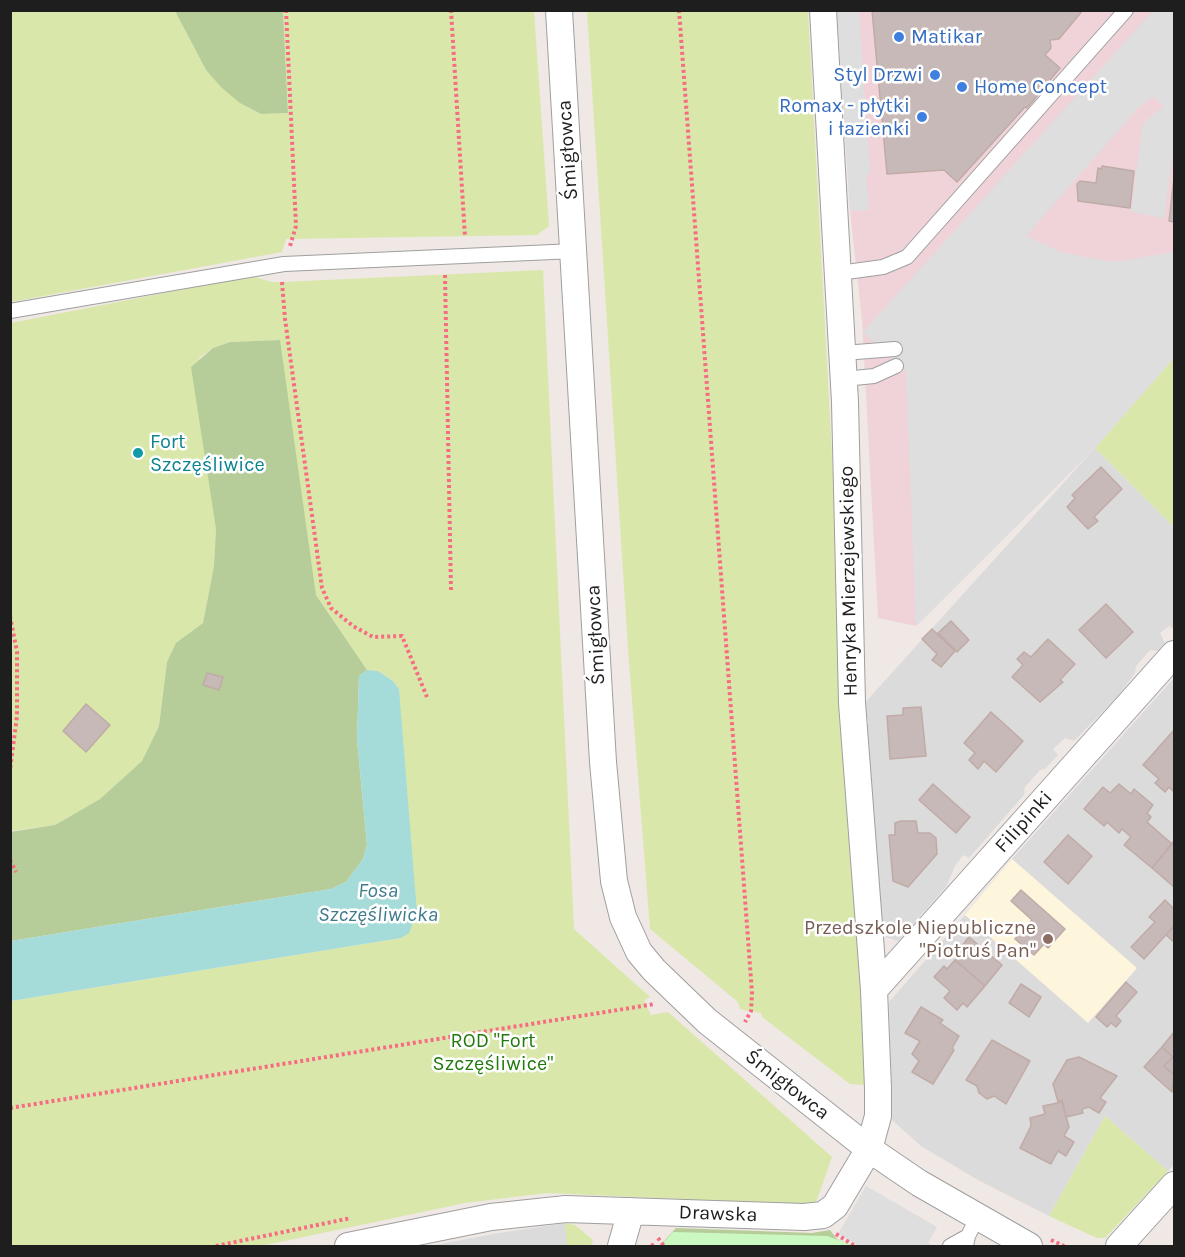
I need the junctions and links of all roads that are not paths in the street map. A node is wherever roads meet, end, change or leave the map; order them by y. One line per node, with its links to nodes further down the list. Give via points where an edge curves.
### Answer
1 (559, 10): 4 (street, Śmigłowca)
2 (823, 10): 5 (street, Henryka Mierzejewskiego)
3 (1126, 10): 5 (lane, via 907,257 884,267)
4 (575, 250): 6 (lane, via 284,264); 13 (street, Śmigłowca, via 603,762 614,880 623,917 639,952 671,988)
5 (839, 273): 8 (street, Henryka Mierzejewskiego)
6 (10, 311)
7 (895, 349): 8 (lane)
8 (843, 353): 10 (street, Henryka Mierzejewskiego)
9 (896, 366): 10 (lane)
10 (844, 384): 12 (street, Henryka Mierzejewskiego, via 852,703)
11 (1174, 654): 12 (street, Filipinki)
12 (874, 990): 13 (street, Henryka Mierzejewskiego, via 878,1116)
13 (869, 1149): 15 (street, Drawska, via 835,1206 823,1215); 16 (street)
14 (1174, 1185): 21 (street)
15 (631, 1211): 18 (street, Drawska, via 528,1212); 19 (street)
16 (971, 1233): 17 (street); 20 (lane)
17 (1040, 1243)
18 (348, 1246)
19 (621, 1246)
20 (950, 1246)
21 (1119, 1246)

